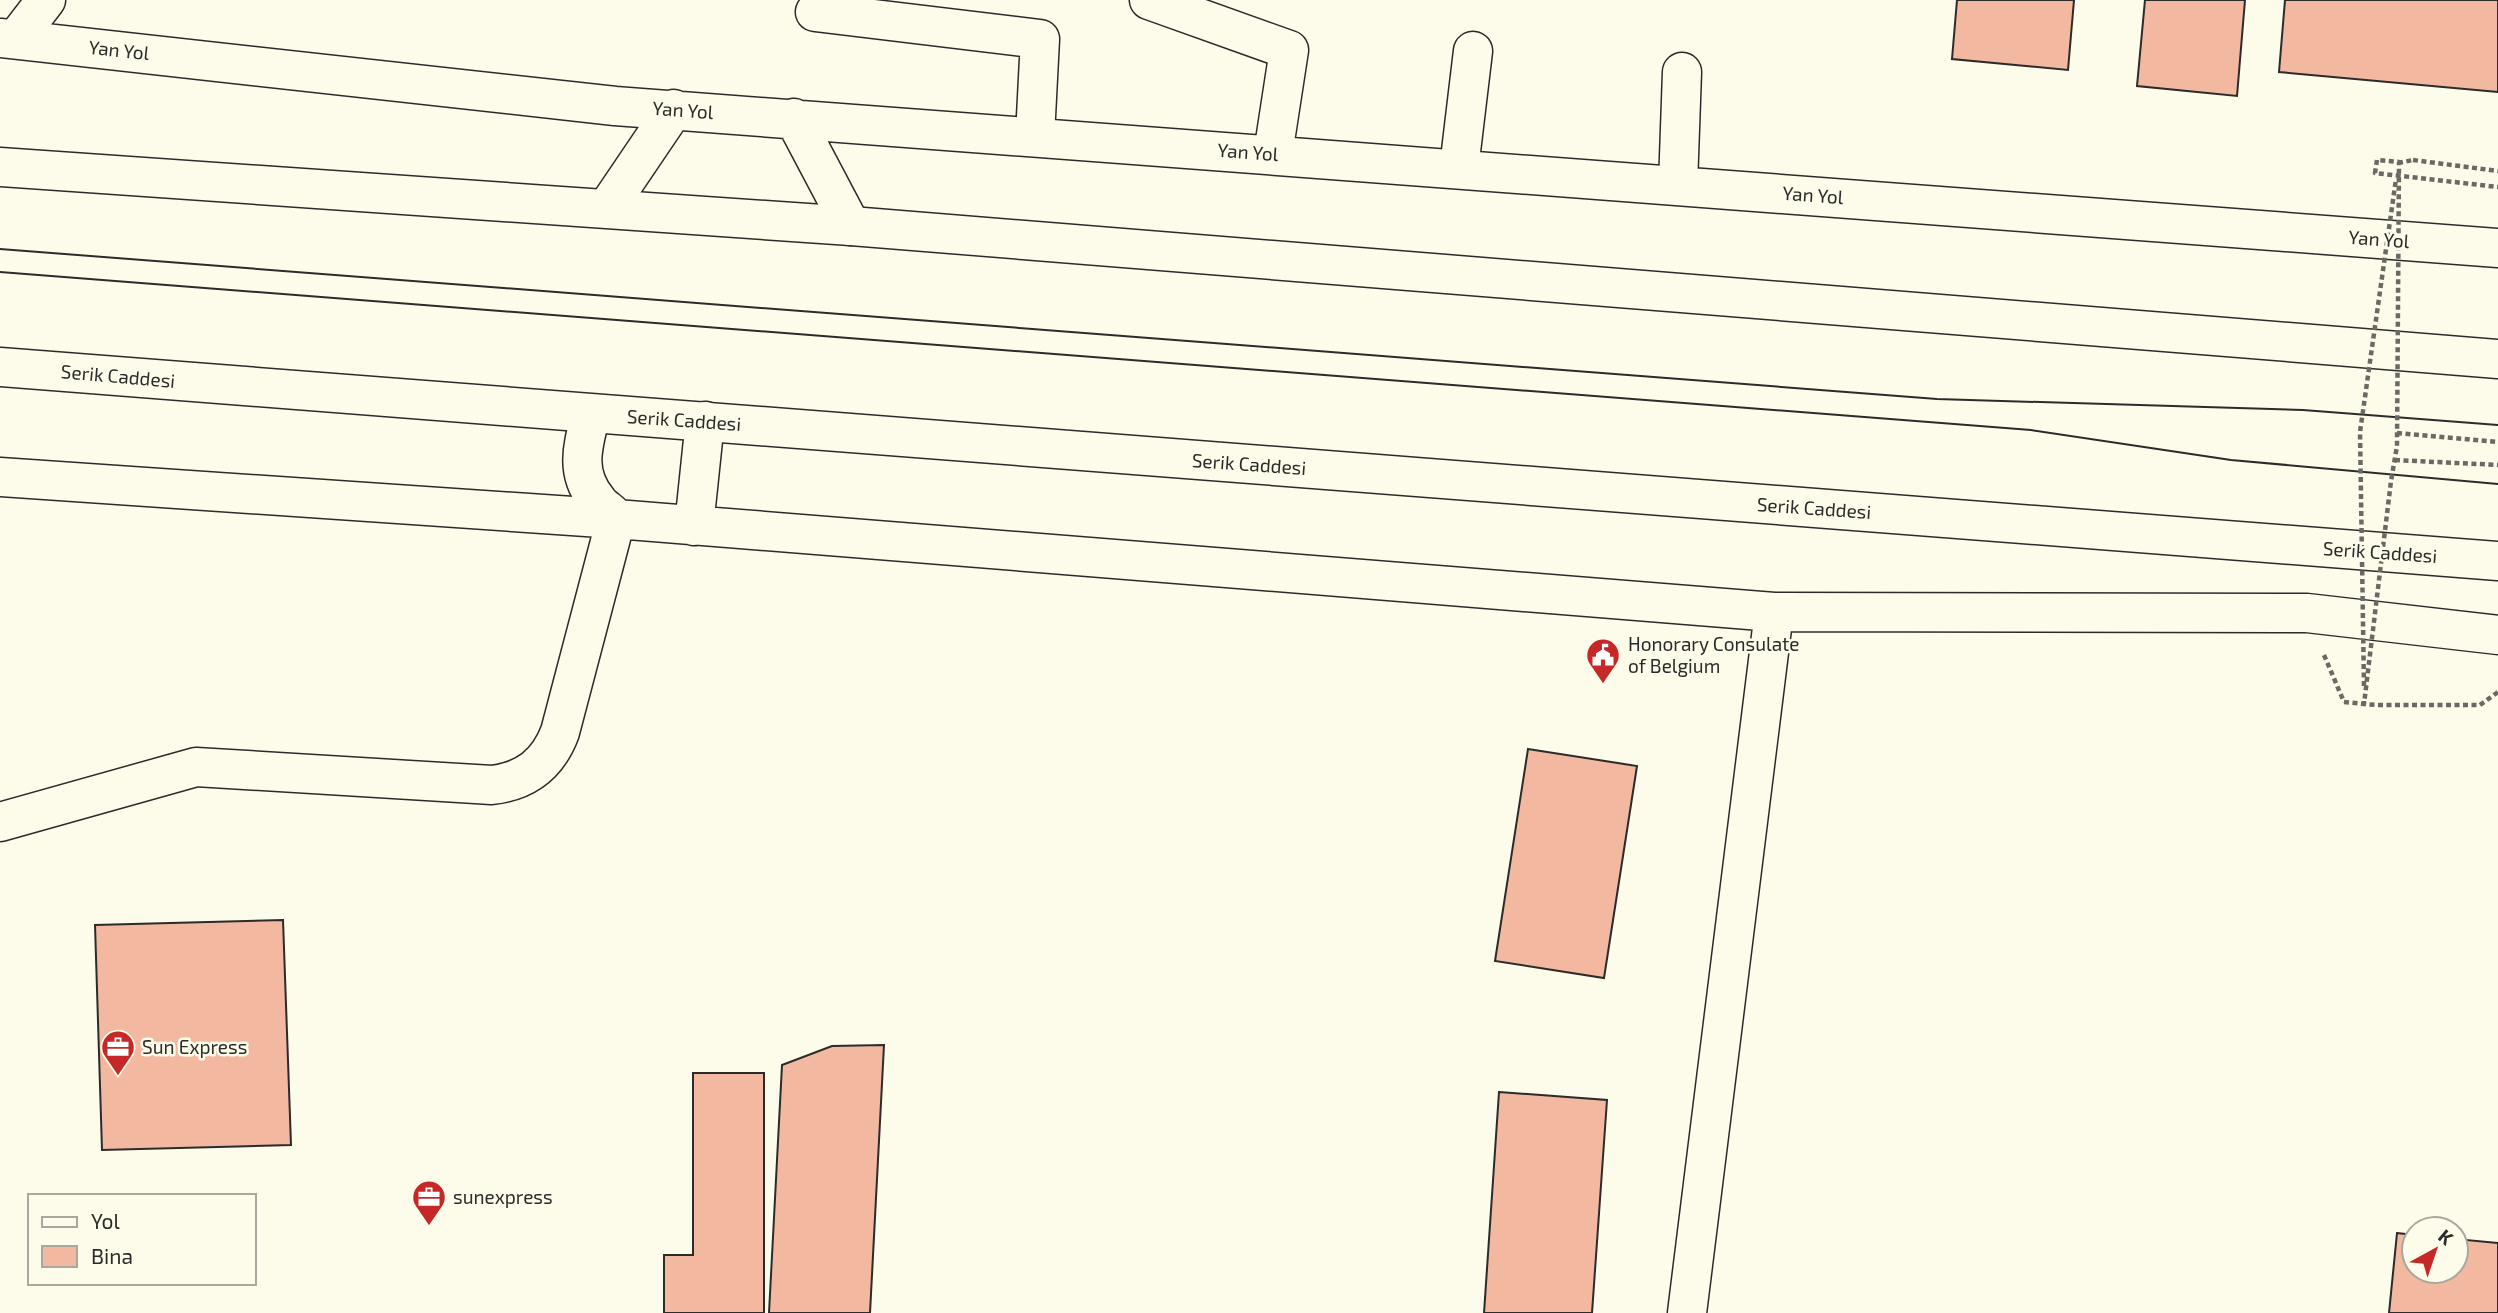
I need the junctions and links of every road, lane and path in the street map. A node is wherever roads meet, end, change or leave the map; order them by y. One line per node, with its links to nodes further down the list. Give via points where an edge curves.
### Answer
1 (23, 0): 5 (main road)
2 (47, 0): 5 (main road)
3 (1149, 0): 11 (main road, via 1289,50)
4 (815, 12): 10 (main road, via 1040,39)
5 (8, 39): 8 (main road, Yan Yol)
6 (1473, 51): 14 (main road)
7 (1682, 72): 16 (main road)
8 (674, 110): 9 (main road, Yan Yol); 18 (main road)
9 (794, 118): 10 (main road, Yan Yol); 19 (main road)
10 (1035, 136): 11 (main road, Yan Yol)
11 (1273, 154): 14 (main road, Yan Yol)
12 (2399, 162): 15 (path, bridge); 17 (path, bridge, via 2376,160 2375,173); 25 (path, bridge); 37 (path, bridge, via 2360,432)
13 (0, 167): 18 (main road)
14 (1459, 168): 16 (main road, Yan Yol)
15 (2498, 171)
16 (1678, 185): 20 (main road, Yan Yol)
17 (2498, 187)
18 (607, 208): 19 (main road)
19 (851, 226): 21 (main road)
20 (2498, 248)
21 (2498, 359)
22 (0, 367): 23 (main road, Serik Caddesi)
23 (591, 414): 24 (main road, Serik Caddesi); 30 (main road, via 581,454 583,475 591,493)
24 (705, 421): 31 (main road); 32 (main road, Serik Caddesi)
25 (2397, 433): 26 (path); 27 (path, bridge)
26 (2498, 442)
27 (2395, 460): 28 (path); 37 (path, bridge)
28 (2498, 465)
29 (0, 477): 30 (main road)
30 (616, 519): 31 (main road); 38 (main road, via 555,746 522,778 492,785 196,767)
31 (694, 526): 33 (main road)
32 (2498, 561)
33 (1774, 612): 34 (main road, via 2307,613); 39 (main road)
34 (2498, 635)
35 (2498, 692): 37 (path, bridge, via 2480,705)
36 (2344, 702): 37 (path, bridge)
37 (2364, 704)
38 (0, 822)
39 (1687, 1313)

